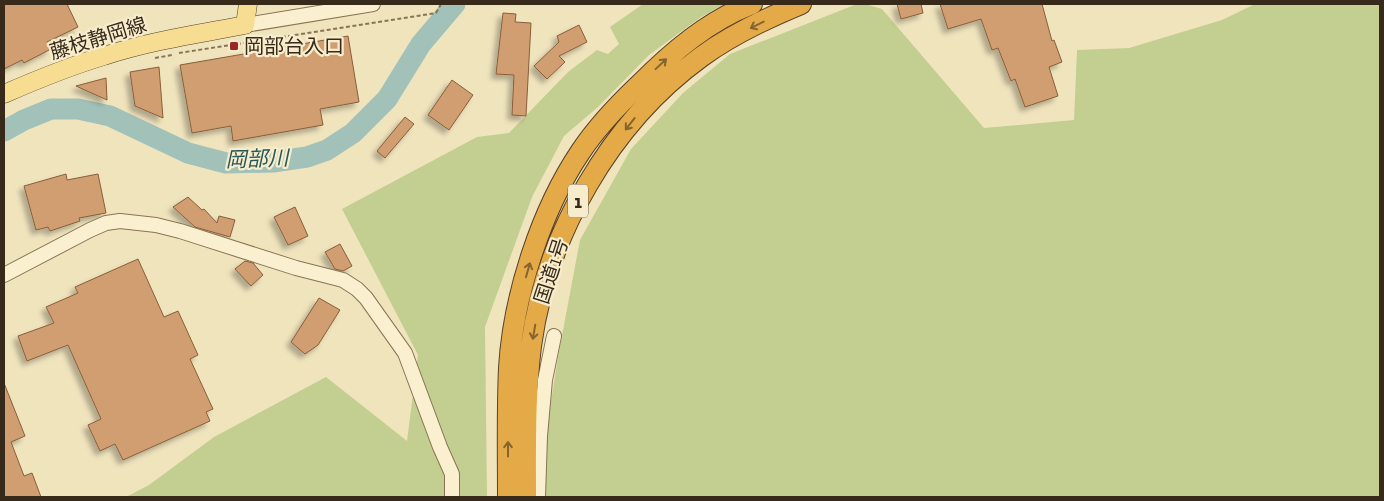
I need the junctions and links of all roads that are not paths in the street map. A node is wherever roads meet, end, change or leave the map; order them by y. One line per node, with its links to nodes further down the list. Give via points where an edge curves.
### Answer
1 (248, 4): 5 (main road)
2 (373, 4): 5 (street)
3 (752, 4): 10 (highway, 国道1号 / 1, one-way to 3, via 509,366 518,305 534,247 550,207 581,151 618,106 662,61 698,33)
4 (801, 4): 11 (highway, 国道1号 / 1, one-way to 11, via 728,40 680,73 640,112 588,183 558,245 538,311 526,396)
5 (245, 25): 6 (main road, 藤枝静岡線, via 104,56)
6 (4, 94)
7 (4, 275): 9 (street, via 90,230 120,221 134,221 180,231 343,280 366,298 405,353 452,474)
8 (554, 336): 12 (street, via 545,380)
9 (452, 497)
10 (508, 497)
11 (526, 497)
12 (538, 497)

